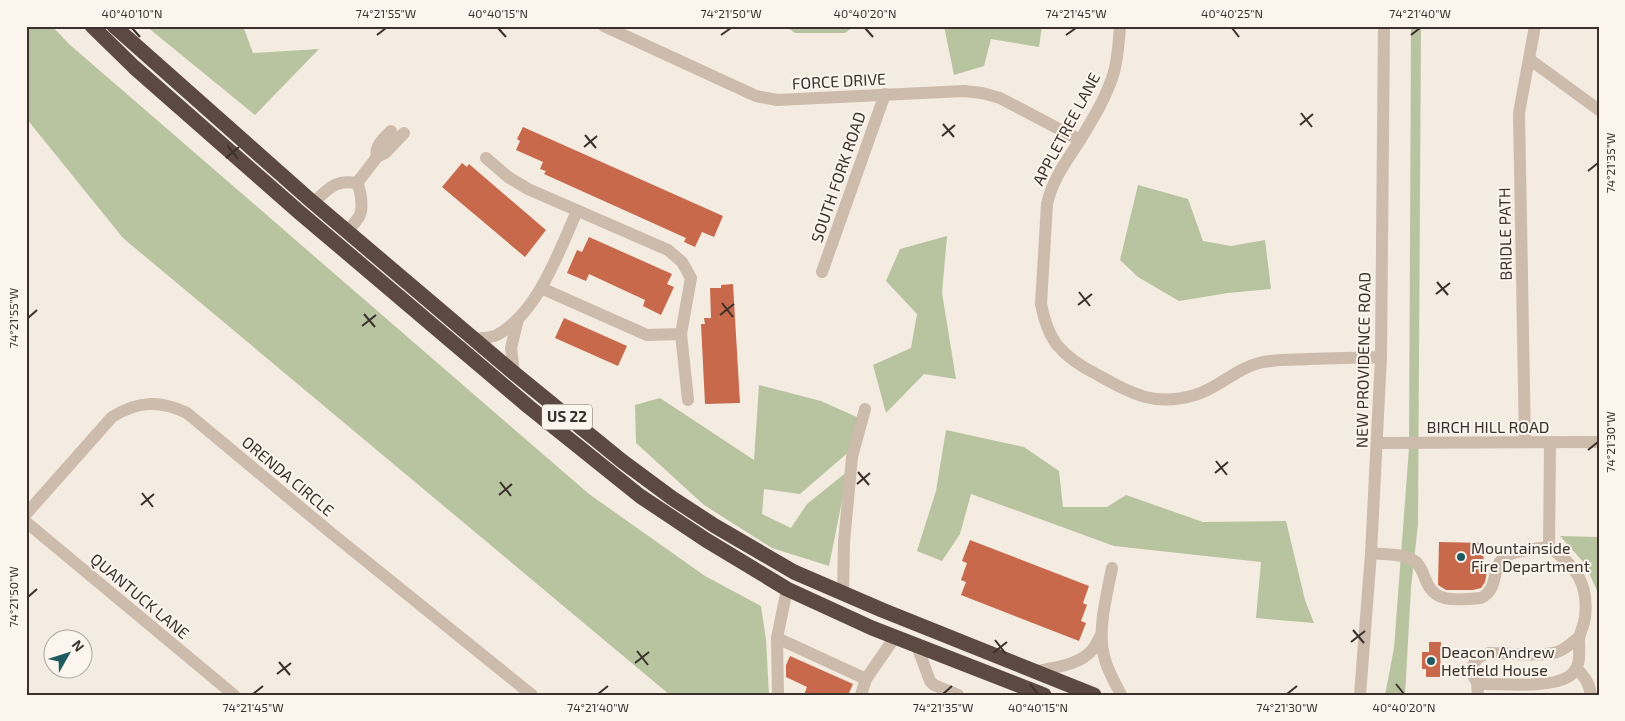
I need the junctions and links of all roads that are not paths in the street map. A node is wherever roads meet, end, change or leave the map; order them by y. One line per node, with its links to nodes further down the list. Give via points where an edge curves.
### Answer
1 (92, 26): 37 (highway, US 22, via 299,212 529,407 640,496)
2 (114, 26): 16 (highway, US 22)
3 (604, 26): 8 (street, FORCE DRIVE, via 756,96 777,100)
4 (1120, 26): 12 (street, APPLETREE LANE, via 1114,71 1104,98)
5 (1384, 26): 24 (street, NEW PROVIDENCE ROAD)
6 (1535, 26): 7 (street, BRIDLE PATH)
7 (1529, 59): 9 (street); 28 (street, BRIDLE PATH, via 1519,113)
8 (885, 94): 12 (street, FORCE DRIVE, via 982,93 1000,98); 19 (street, SOUTH FORK ROAD)
9 (1599, 110)
10 (391, 131): 13 (street, via 377,147)
11 (404, 133): 13 (street, via 385,154)
12 (1080, 140): 24 (street, APPLETREE LANE, via 1050,189 1040,304 1050,334 1070,357 1136,395 1165,400 1196,395 1239,370 1259,363)
13 (377, 157): 15 (street)
14 (486, 158): 17 (street, via 514,181)
15 (357, 183): 16 (street, via 339,182); 18 (street, via 360,216)
16 (313, 203): 18 (highway, US 22)
17 (578, 211): 20 (street); 22 (street, via 668,250 682,262 691,278)
18 (347, 231): 23 (highway, US 22)
19 (822, 272)
20 (541, 288): 21 (street); 22 (street, via 647,336)
21 (518, 319): 23 (street, via 496,336); 25 (street, via 512,348)
22 (681, 334): 26 (street)
23 (474, 339): 25 (highway, US 22)
24 (1382, 357): 30 (street, NEW PROVIDENCE ROAD)
25 (514, 373): 38 (highway, US 22, via 672,498 794,572)
26 (688, 400)
27 (866, 409): 38 (street, via 852,457)
28 (1525, 442): 30 (street, BIRCH HILL ROAD); 31 (street, BIRCH HILL ROAD)
29 (1599, 442): 31 (street, BIRCH HILL ROAD)
30 (1378, 443): 35 (street, NEW PROVIDENCE ROAD)
31 (1550, 443): 34 (street)
32 (26, 514): 50 (street, ORENDA CIRCLE, via 112,417 135,405 149,403 175,407)
33 (26, 522): 49 (street, QUANTUCK LANE)
34 (1549, 547): 35 (street, via 1504,557 1490,593 1481,598 1439,597 1428,586 1418,563 1408,557); 40 (street, via 1569,562 1581,579 1586,608)
35 (1371, 553): 56 (street, NEW PROVIDENCE ROAD)
36 (1112, 568): 39 (street)
37 (787, 588): 41 (highway, US 22); 42 (street)
38 (843, 594): 45 (highway, US 22)
39 (1101, 635): 45 (street, via 1093,650 1083,658); 55 (street, via 1105,662)
40 (1579, 636): 44 (street); 47 (street, via 1558,652 1483,654 1472,667)
41 (894, 637): 43 (highway, US 22); 46 (street)
42 (777, 638): 46 (street); 51 (street)
43 (917, 646): 48 (highway, US 22); 53 (street, via 930,681)
44 (1577, 670): 47 (street, via 1551,683 1484,684); 57 (street, via 1584,676)
45 (1034, 672): 54 (highway, US 22)
46 (866, 678): 52 (street)
47 (1478, 688)
48 (1038, 694)
49 (234, 695)
50 (532, 695)
51 (778, 695)
52 (861, 695)
53 (958, 695)
54 (1094, 695)
55 (1122, 695)
56 (1360, 695)
57 (1591, 695)

